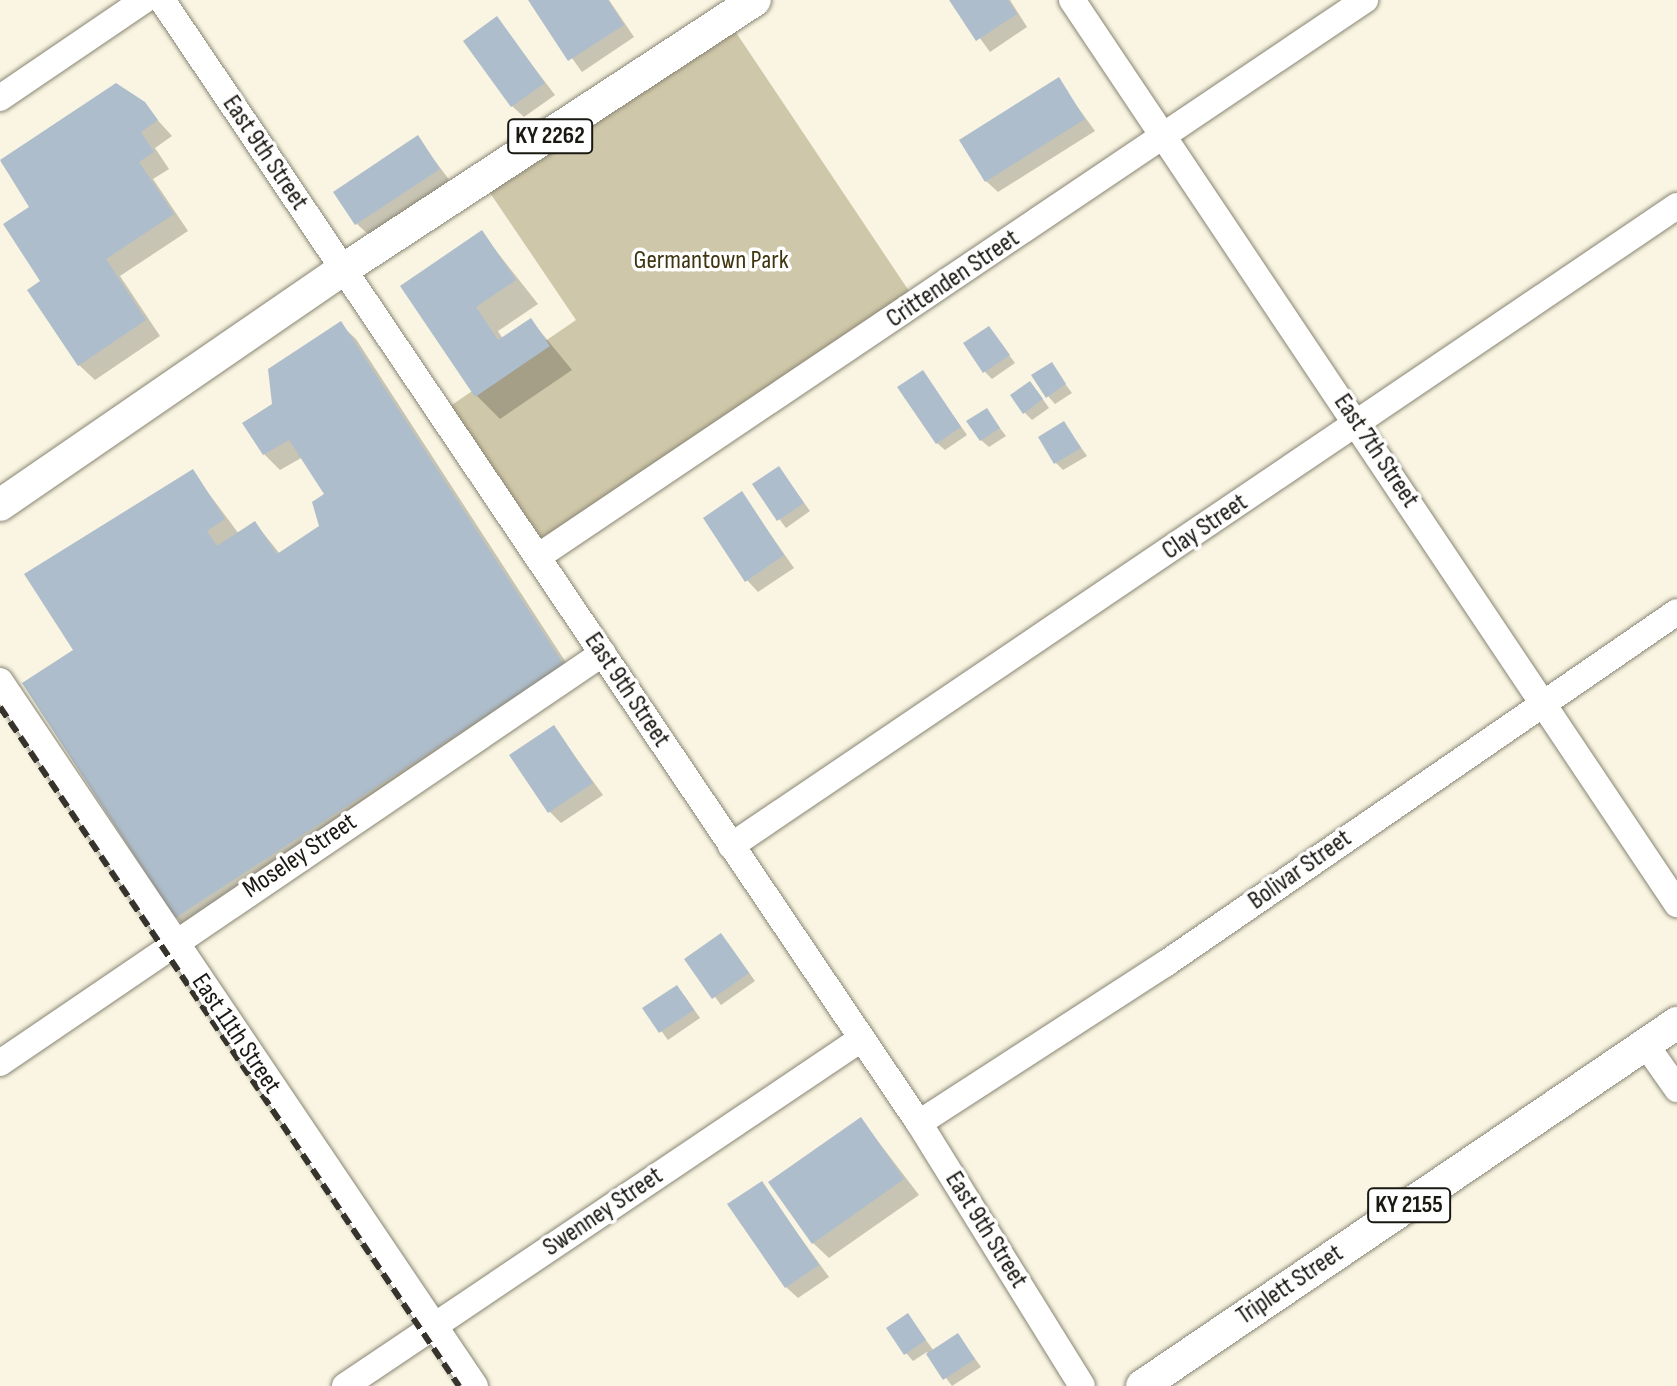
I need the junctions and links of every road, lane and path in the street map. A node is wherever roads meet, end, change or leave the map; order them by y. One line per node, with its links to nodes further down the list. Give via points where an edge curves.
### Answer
1 (144, 0): 6 (street)
2 (162, 0): 9 (street, East 9th Street)
3 (755, 0): 9 (main road, KY 2262)
4 (1072, 0): 7 (street, East 7th Street)
5 (1365, 0): 7 (street, Crittenden Street)
6 (0, 98)
7 (1165, 136): 10 (street, East 7th Street); 12 (street, Crittenden Street)
8 (1677, 206): 10 (street, Clay Street)
9 (344, 269): 11 (main road, KY 2262); 12 (street, East 9th Street)
10 (1357, 424): 16 (street, East 7th Street); 17 (street, Clay Street)
11 (0, 505)
12 (539, 556): 14 (street, East 9th Street)
13 (1677, 612): 16 (street, Bolivar Street)
14 (603, 653): 17 (street, East 9th Street); 19 (street, Moseley Street)
15 (0, 681): 19 (street, East 11th Street)
16 (1545, 702): 18 (street, East 7th Street); 25 (street, Bolivar Street, via 1165,964)
17 (731, 846): 21 (street, East 9th Street)
18 (1677, 904)
19 (174, 943): 23 (street, Moseley Street); 26 (street, East 11th Street)
20 (1677, 1023): 22 (main road, Triplett Street / KY 2155)
21 (861, 1039): 25 (street, East 9th Street); 26 (street, Swenney Street)
22 (1646, 1045): 24 (street); 30 (main road, Triplett Street / KY 2155)
23 (0, 1063)
24 (1677, 1089)
25 (919, 1123): 29 (street, East 9th Street)
26 (434, 1325): 27 (street, Swenney Street); 28 (street, East 11th Street)
27 (345, 1386)
28 (475, 1386)
29 (1082, 1386)
30 (1142, 1386)

